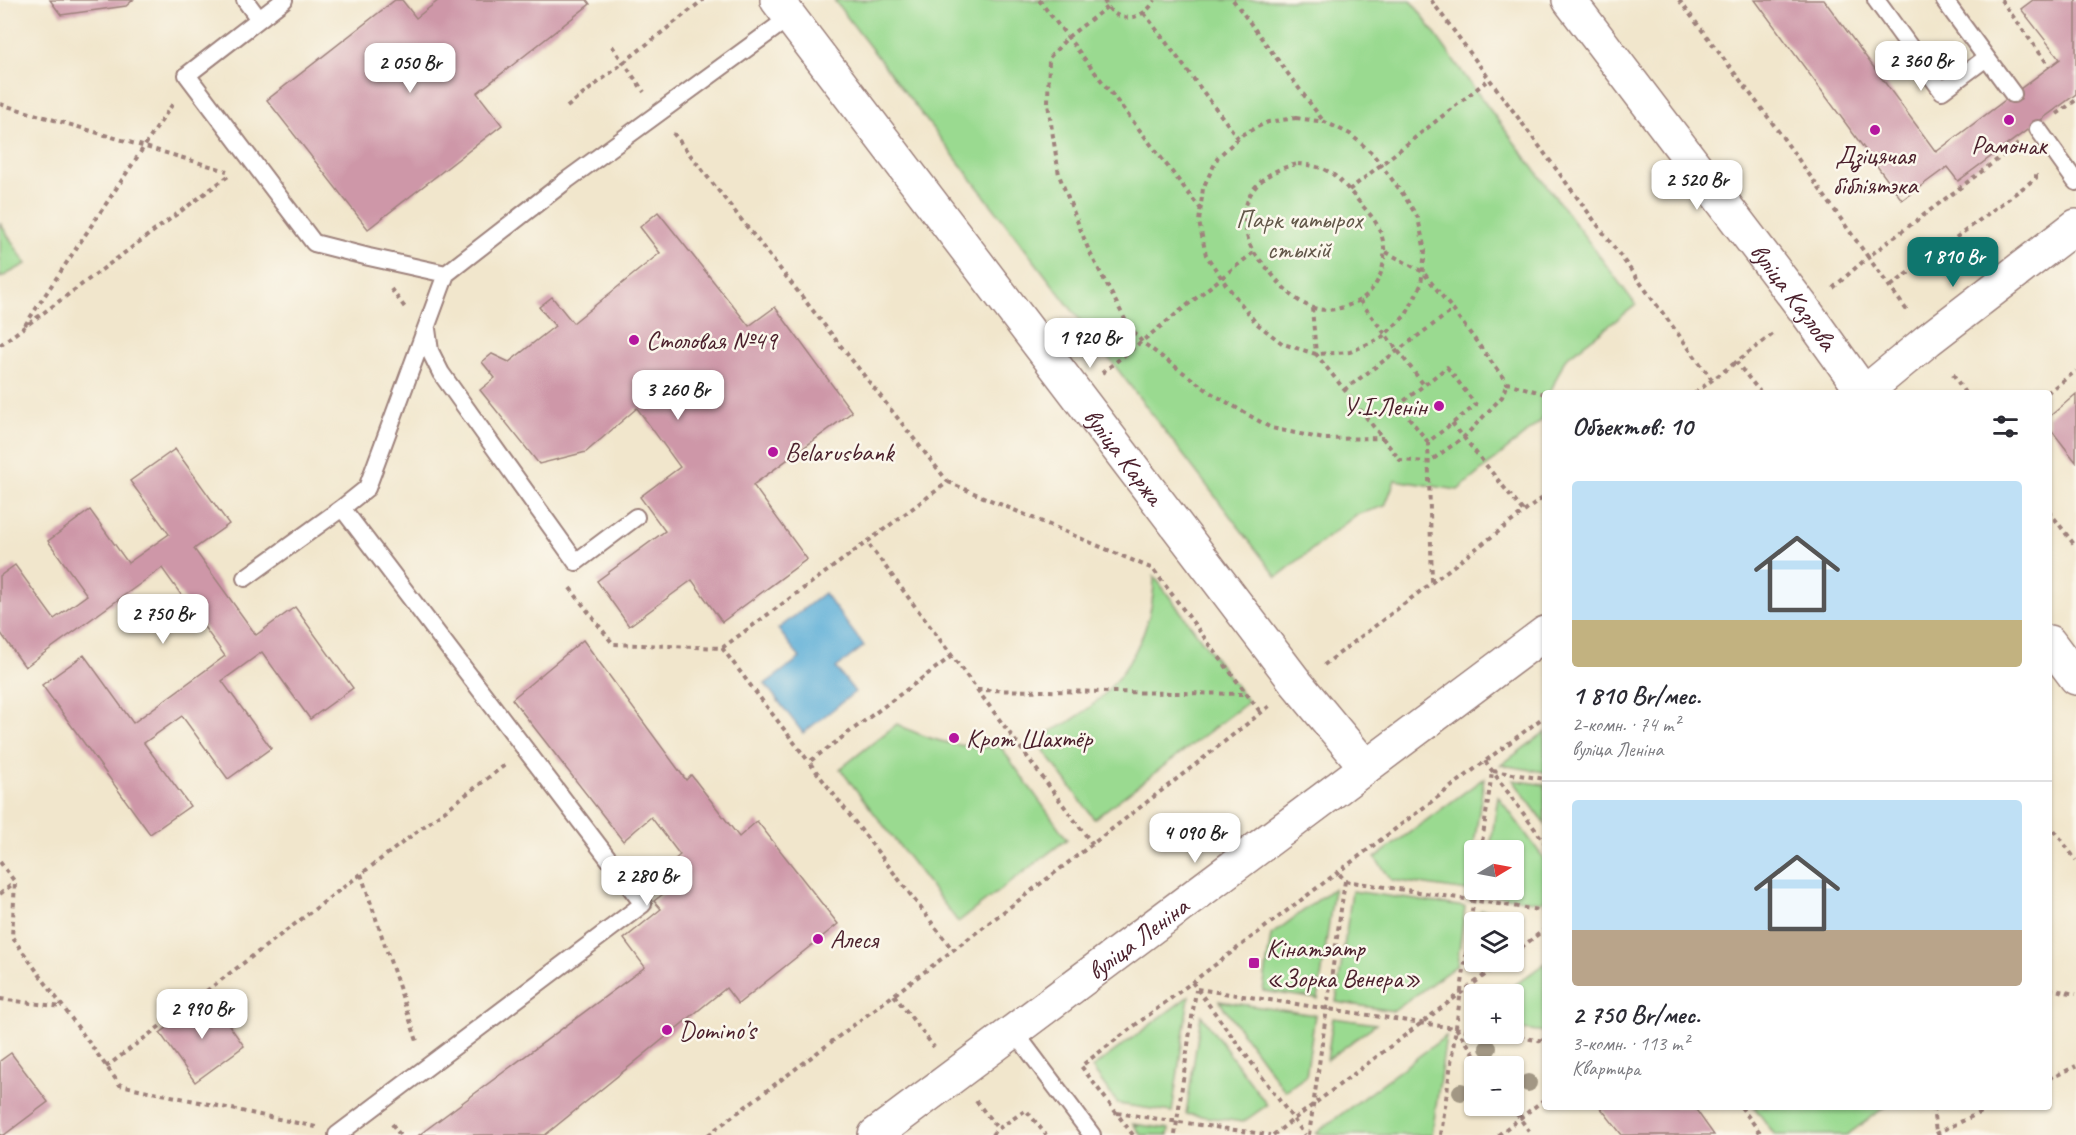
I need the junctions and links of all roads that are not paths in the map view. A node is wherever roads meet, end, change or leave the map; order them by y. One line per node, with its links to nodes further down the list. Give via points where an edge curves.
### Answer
1 (245, 0): 7 (lane)
2 (284, 0): 7 (lane)
3 (1569, 0): 15 (main road, вуліца Казлова)
4 (1876, 0): 8 (lane, via 1942,91)
5 (1944, 0): 8 (lane)
6 (784, 9): 13 (lane, via 658,114); 23 (main road, вуліца Каржа, via 1297,684)
7 (259, 19): 13 (lane, via 187,75 314,243)
8 (1986, 58): 9 (lane)
9 (2013, 94)
10 (2036, 130): 11 (lane)
11 (2076, 182)
12 (2076, 226): 16 (main road)
13 (446, 274): 14 (lane)
14 (427, 326): 17 (lane, via 367,488); 18 (lane, via 430,351 441,373 576,562)
15 (1862, 390)
16 (1868, 390)
17 (342, 508): 19 (lane); 25 (lane, via 643,904)
18 (636, 517)
19 (245, 578)
20 (1542, 635): 23 (main road, вуліца Леніна)
21 (2052, 646): 22 (main road)
22 (2076, 678)
23 (1366, 767): 24 (main road, вуліца Леніна)
24 (1014, 1031): 26 (main road, вуліца Леніна); 27 (lane)
25 (339, 1134)
26 (875, 1135)
27 (1092, 1135)

